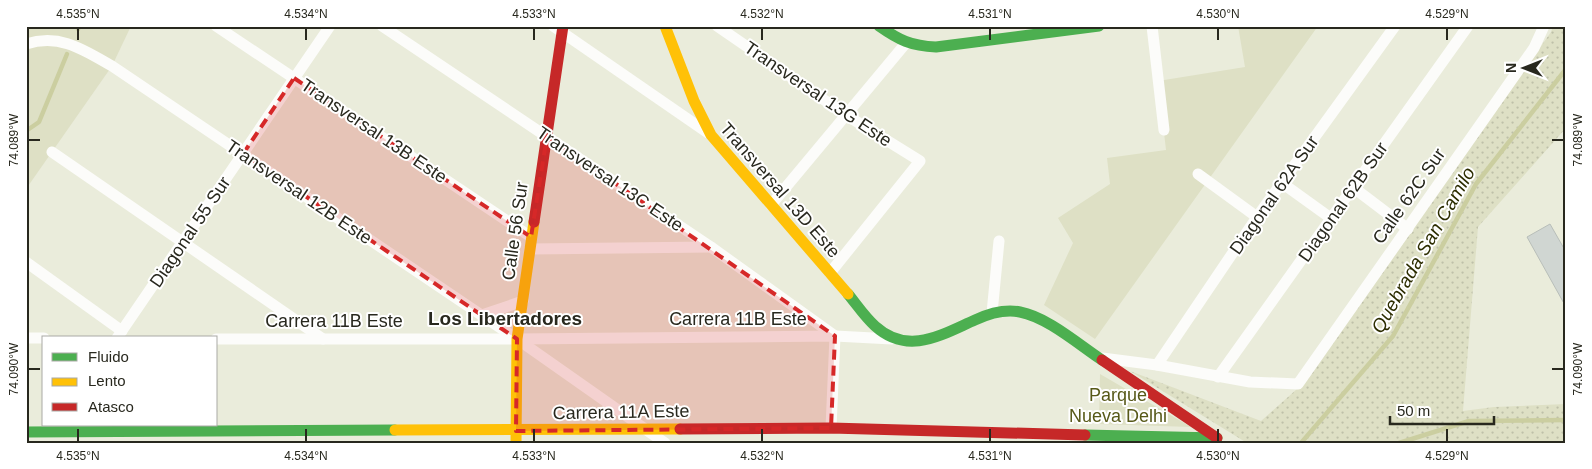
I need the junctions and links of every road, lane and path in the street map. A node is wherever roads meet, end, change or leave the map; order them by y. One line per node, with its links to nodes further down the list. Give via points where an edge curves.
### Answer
1 (216, 26): 15 (street, Transversal 13B Este)
2 (330, 26): 15 (street, Diagonal 55 Sur)
3 (382, 26): 19 (street, Transversal 13C Este)
4 (664, 26): 18 (street)
5 (717, 26): 16 (street, Transversal 13G Este)
6 (1099, 26): 14 (street, via 936,47)
7 (1152, 26): 17 (street)
8 (1395, 26): 23 (street, Diagonal 62A Sur)
9 (1468, 26): 24 (street, Diagonal 62B Sur)
10 (1544, 26): 28 (street, Calle 62C Sur, via 1534,48)
11 (883, 27): 14 (street)
12 (559, 28): 18 (street, Transversal 13D Este); 19 (street, Calle 56 Sur)
13 (26, 44): 21 (street, Transversal 12B Este, via 36,41 67,42 80,48)
14 (908, 44): 16 (street)
15 (294, 78): 21 (street, Diagonal 55 Sur); 29 (street, Transversal 13B Este)
16 (846, 115): 25 (street); 35 (street, Transversal 13G Este, via 920,161)
17 (1164, 130)
18 (711, 135): 25 (street, Transversal 13D Este)
19 (546, 136): 29 (street, Calle 56 Sur); 32 (street, Transversal 13C Este)
20 (52, 152): 31 (street)
21 (243, 154): 31 (street, Diagonal 55 Sur); 38 (street, Transversal 12B Este)
22 (1198, 174): 26 (street)
23 (1282, 183): 26 (street, Diagonal 62A Sur); 27 (street)
24 (1354, 188): 27 (street, Diagonal 62B Sur); 28 (street)
25 (771, 205): 35 (street, Transversal 13D Este)
26 (1257, 217): 48 (street, Diagonal 62A Sur)
27 (1332, 219): 49 (street, Diagonal 62B Sur)
28 (1408, 229): 49 (street, Calle 62C Sur, via 1298,384)
29 (532, 237): 33 (street, Calle 56 Sur)
30 (1000, 241): 37 (street)
31 (182, 242): 39 (street, Diagonal 55 Sur); 44 (street)
32 (711, 247): 33 (street); 40 (street, Transversal 13C Este)
33 (530, 249): 36 (street, Calle 56 Sur)
34 (26, 262): 39 (street)
35 (830, 273): 46 (street, Transversal 13D Este, via 875,326)
36 (522, 301): 38 (street); 45 (street, Calle 56 Sur)
37 (992, 313): 46 (street, Carrera 11B Este, via 916,342); 47 (street, Carrera 11B Este, via 1011,310 1030,313)
38 (482, 315): 45 (street, Transversal 12B Este)
39 (119, 334)
40 (835, 336): 45 (street, Carrera 11B Este); 46 (street, Carrera 11B Este); 50 (street)
41 (26, 338): 42 (street)
42 (42, 338)
43 (218, 339): 44 (street, Carrera 11B Este)
44 (323, 339): 45 (street, Carrera 11B Este)
45 (517, 339): 51 (street, Transversal 12B Este); 52 (street, Calle 56 Sur)
46 (896, 339)
47 (1098, 357): 48 (street); 56 (street, Carrera 11B Este)
48 (1157, 365): 49 (street)
49 (1218, 377)
50 (831, 428): 51 (street, Carrera 11A Este); 55 (street, Carrera 11A Este)
51 (646, 429): 52 (street, Carrera 11A Este); 58 (street, Transversal 12B Este)
52 (516, 431): 54 (street, Carrera 11A Este); 57 (street, Calle 56 Sur)
53 (26, 432): 54 (street, Carrera 11A Este)
54 (167, 433)
55 (962, 437): 56 (street, Carrera 11A Este)
56 (1220, 440)
57 (516, 443)
58 (665, 443)

